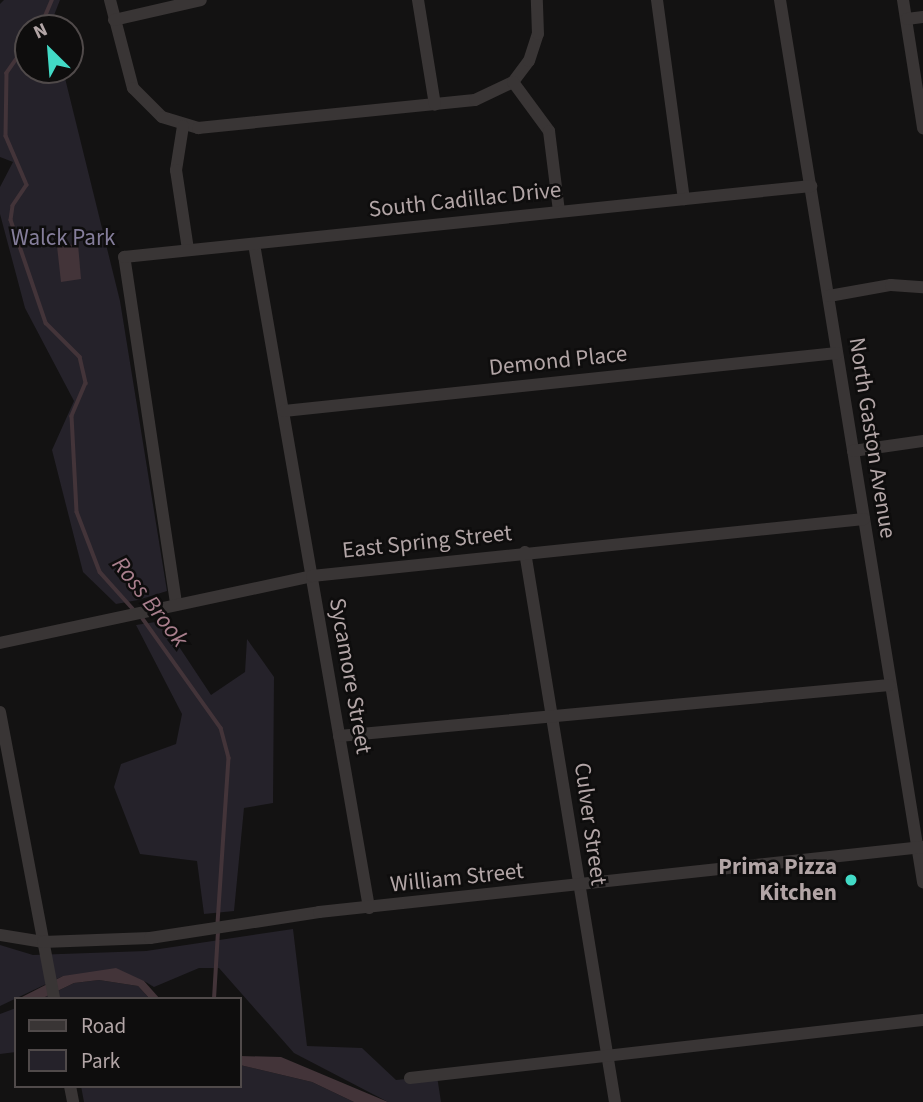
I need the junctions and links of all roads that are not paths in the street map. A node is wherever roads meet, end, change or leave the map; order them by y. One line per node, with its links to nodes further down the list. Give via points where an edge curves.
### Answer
1 (110, 0): 10 (street)
2 (201, 0): 10 (street)
3 (418, 0): 12 (street)
4 (537, 0): 11 (street, via 538,34 529,61)
5 (657, 0): 16 (street)
6 (780, 0): 15 (street, North Gaston Avenue)
7 (903, 0): 9 (street)
8 (923, 17): 9 (street)
9 (906, 19): 14 (street)
10 (114, 20): 13 (street, via 133,88 162,117)
11 (513, 82): 12 (street, via 475,100); 17 (street, via 549,131)
12 (435, 106): 13 (street)
13 (183, 127): 19 (street, via 176,170)
14 (923, 128)
15 (811, 186): 16 (street, South Cadillac Drive); 21 (street, North Gaston Avenue)
16 (684, 199): 17 (street, South Cadillac Drive)
17 (559, 211): 18 (street, South Cadillac Drive)
18 (254, 244): 19 (street, South Cadillac Drive); 23 (street, Sycamore Street)
19 (188, 250): 29 (street, South Cadillac Drive, via 124,257)
20 (923, 287): 21 (street, via 891,285)
21 (829, 296): 22 (street, North Gaston Avenue)
22 (838, 353): 23 (street, Demond Place); 25 (street, North Gaston Avenue)
23 (284, 411): 28 (street, Sycamore Street)
24 (923, 440): 25 (street)
25 (853, 451): 26 (street, North Gaston Avenue)
26 (864, 519): 27 (street, East Spring Street); 31 (street, North Gaston Avenue)
27 (525, 552): 28 (street, East Spring Street); 33 (street, Culver Street)
28 (312, 576): 29 (street, East Spring Street); 34 (street, Sycamore Street)
29 (176, 603): 30 (street, East Spring Street)
30 (0, 643)
31 (890, 685): 33 (street); 35 (street, North Gaston Avenue)
32 (0, 712): 40 (street)
33 (552, 717): 34 (street); 37 (street, Culver Street)
34 (339, 736): 38 (street, Sycamore Street)
35 (921, 848): 36 (street, North Gaston Avenue); 37 (street, William Street)
36 (923, 882)
37 (578, 888): 38 (street, William Street); 43 (street, Culver Street)
38 (369, 908): 40 (street, William Street, via 104,942)
39 (0, 935): 40 (street, William Street)
40 (43, 942): 41 (street)
41 (54, 997)
42 (923, 1020): 43 (street)
43 (608, 1056): 44 (street); 45 (street, Culver Street)
44 (411, 1078)
45 (615, 1102)

